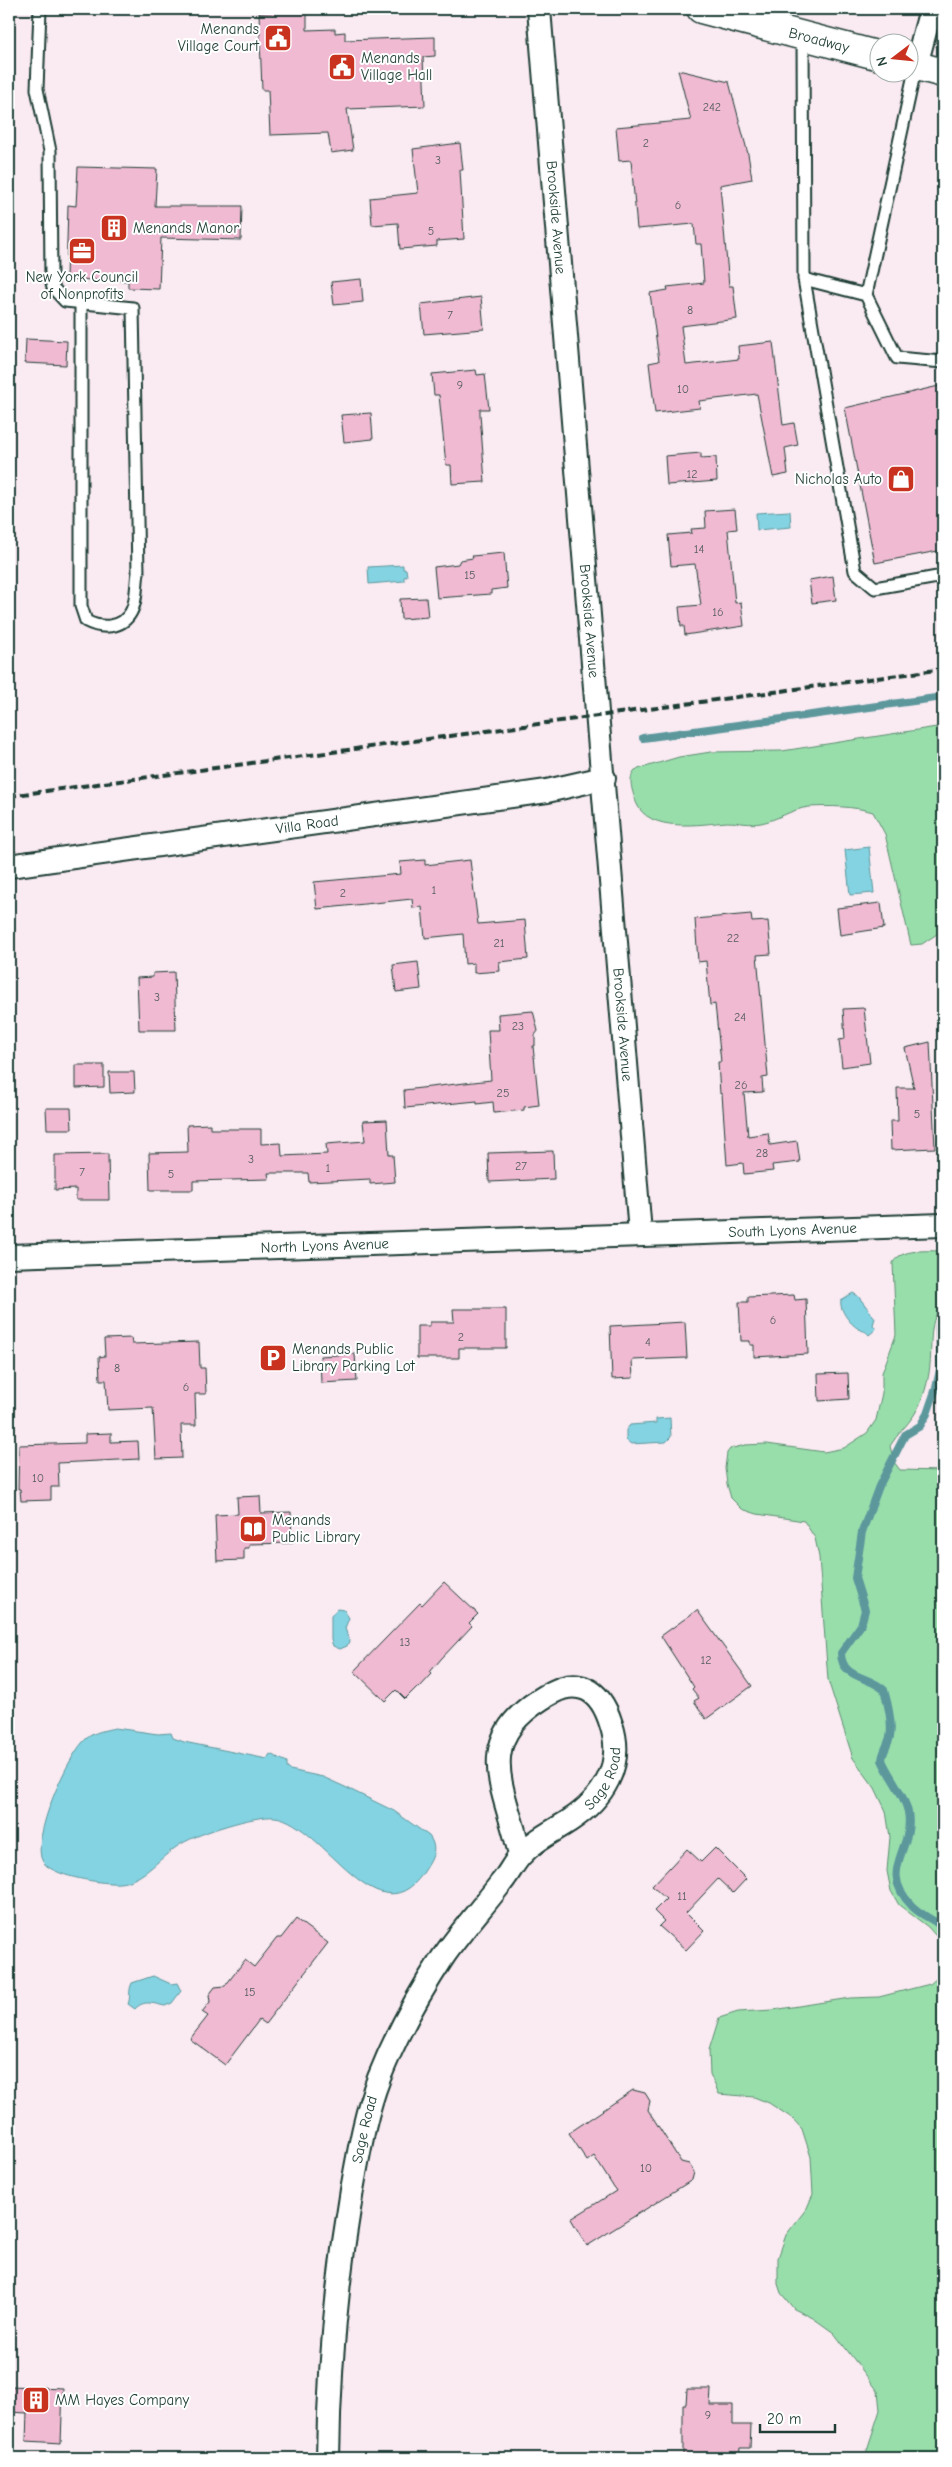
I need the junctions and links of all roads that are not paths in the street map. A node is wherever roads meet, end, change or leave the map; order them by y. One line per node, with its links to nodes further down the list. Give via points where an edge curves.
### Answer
1 (40, 9): 14 (lane, via 37,89 50,151 51,280 53,288 65,302)
2 (539, 9): 17 (street, Brookside Avenue)
3 (701, 9): 5 (main road, Broadway)
4 (931, 9): 7 (street)
5 (730, 12): 6 (main road, Broadway)
6 (802, 35): 8 (main road, Broadway); 12 (lane)
7 (920, 43)
8 (870, 53)
9 (920, 66): 10 (main road)
10 (943, 73)
11 (909, 82): 13 (lane)
12 (804, 278): 13 (lane); 16 (lane, via 855,570 875,588)
13 (866, 295): 15 (lane, via 897,358)
14 (81, 304): 14 (lane, via 133,308 138,573 132,611 123,622 108,626 96,626 86,621 81,606)
15 (943, 362)
16 (943, 576)
17 (604, 778): 18 (street, Villa Road, via 547,791); 20 (street, Brookside Avenue)
18 (9, 866)
19 (943, 1224): 20 (street, South Lyons Avenue)
20 (640, 1233): 21 (street, North Lyons Avenue)
21 (9, 1256)
22 (520, 1856): 22 (street, Sage Road, via 586,1807 613,1772 615,1742 610,1720 597,1697 582,1688 565,1687 543,1698 515,1718 501,1741 500,1781); 23 (street, Sage Road, via 445,1954 414,2003 379,2079 367,2116 347,2217)
23 (325, 2454)

